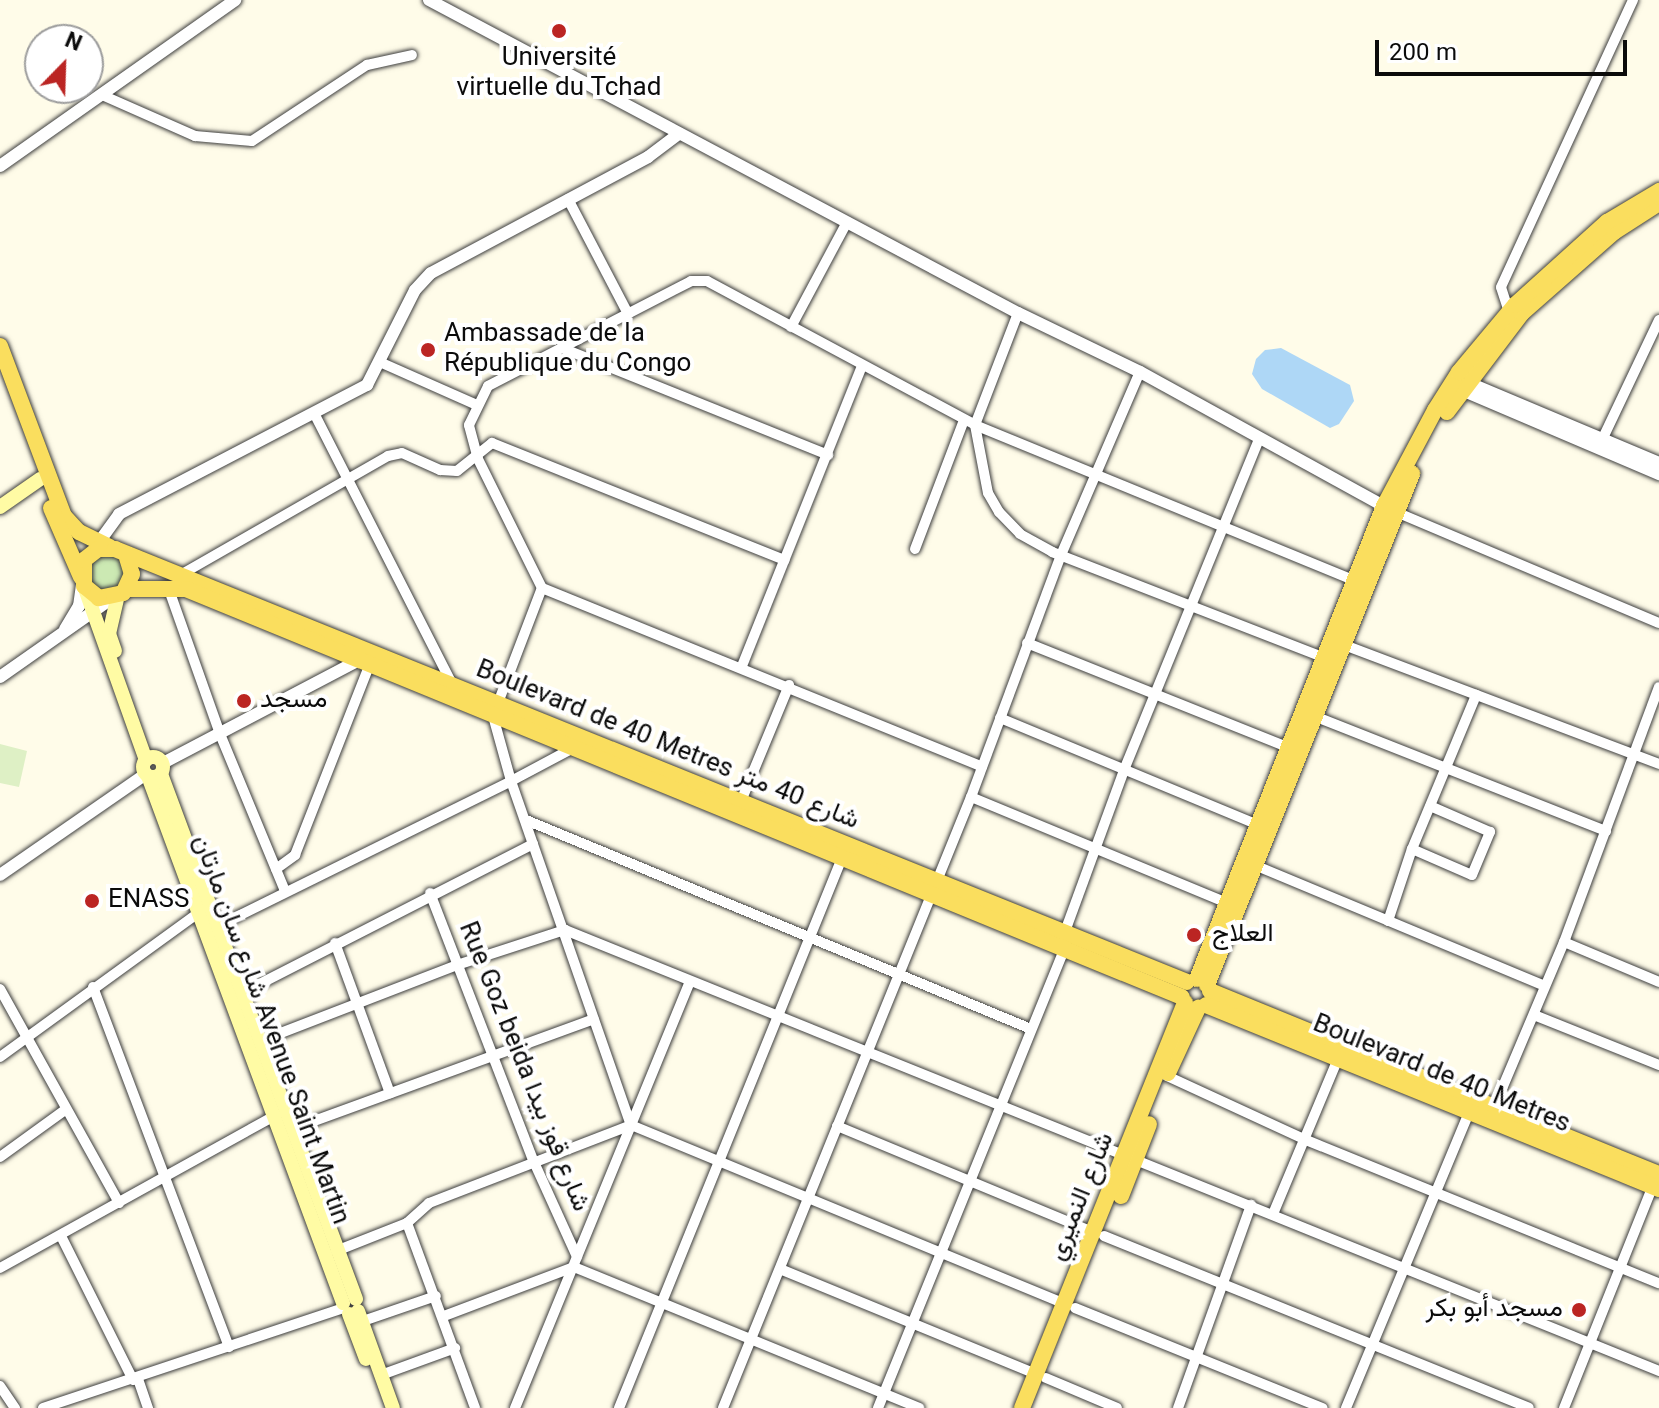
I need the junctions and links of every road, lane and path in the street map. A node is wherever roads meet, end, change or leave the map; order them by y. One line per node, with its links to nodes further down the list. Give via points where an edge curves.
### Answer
1 (235, 0): 5 (street)
2 (429, 0): 8 (street)
3 (1633, 0): 16 (street, via 1501,287)
4 (412, 55): 6 (street, via 367,65 252,141 195,136)
5 (104, 94)
6 (104, 96)
7 (89, 104): 9 (street)
8 (679, 134): 11 (street); 13 (street)
9 (0, 166)
10 (1659, 191): 16 (main road, via 1607,222)
11 (568, 199): 15 (street); 21 (street, via 431,273 415,290)
12 (1659, 203): 16 (main road)
13 (847, 222): 14 (street); 18 (street)
14 (1018, 313): 23 (street); 29 (street)
15 (628, 314): 18 (street, via 699,279); 20 (street)
16 (1512, 317): 25 (main road)
17 (1659, 320): 31 (street)
18 (791, 327): 22 (street)
19 (0, 346): 42 (main road, Boulevard de 40 Metres شارع 40 متر, via 64,516)
20 (562, 348): 26 (street, via 488,386); 32 (street)
21 (382, 363): 26 (street); 27 (street, via 367,385)
22 (862, 366): 28 (street); 32 (street)
23 (1140, 372): 30 (street); 37 (street)
24 (0, 374): 38 (main road)
25 (1458, 383): 31 (street); 35 (street); 40 (main road)
26 (477, 405): 33 (street, via 467,433)
27 (315, 415): 36 (street); 42 (street, via 119,514)
28 (964, 420): 29 (street); 43 (street)
29 (975, 425): 37 (street); 45 (street, via 988,493 999,512 1020,534)
30 (1259, 439): 40 (street); 41 (street)
31 (1602, 440): 34 (street)
32 (828, 455): 46 (street)
33 (478, 459): 36 (street, via 457,471 440,470 396,453); 46 (street, via 492,443 503,444); 51 (street)
34 (1659, 463)
35 (1659, 474)
36 (349, 476): 47 (street); 64 (street)
37 (1095, 477): 41 (street); 45 (street)
38 (40, 479): 39 (main road); 48 (main road)
39 (0, 507)
40 (1390, 509): 49 (main road); 55 (street, via 1442,536)
41 (1222, 530): 49 (street); 53 (street)
42 (99, 542): 44 (main road, Boulevard de 40 Metres شارع 40 متر)
43 (915, 549)
44 (121, 553): 47 (main road, Boulevard de 40 Metres شارع 40 متر); 48 (main road, via 90,553); 52 (main road, via 132,574)
45 (1061, 555): 53 (street); 58 (street)
46 (784, 560): 61 (street)
47 (182, 574): 59 (main road, Boulevard de 40 Metres شارع 40 متر)
48 (82, 581): 52 (main road, via 93,595); 54 (main road, شارع سان مارتان Avenue Saint Martin); 56 (street, via 79,606)
49 (1361, 583): 57 (main road)
50 (168, 586): 52 (main road, Boulevard de 40 Metres شارع 40 متر); 59 (main road, Boulevard de 40 Metres شارع 40 متر); 71 (street)
51 (542, 588): 61 (street); 68 (street)
52 (119, 595): 54 (street); 76 (main road, شارع سان مارتان Avenue Saint Martin, via 109,634)
53 (1192, 605): 60 (street); 66 (street)
54 (92, 616): 56 (street); 76 (main road, شارع سان مارتان Avenue Saint Martin)
55 (1659, 623)
56 (60, 635): 62 (street)
57 (1337, 642): 60 (main road); 67 (street)
58 (1027, 643): 66 (street); 70 (street)
59 (366, 660): 64 (main road, Boulevard de 40 Metres شارع 40 متر); 68 (main road, Boulevard de 40 Metres شارع 40 متر); 71 (street); 92 (street, via 295,855)
60 (1330, 660): 69 (main road); 73 (main road)
61 (742, 666): 63 (street)
62 (0, 677)
63 (789, 685): 77 (street); 83 (street)
64 (453, 686): 68 (main road, Boulevard de 40 Metres شارع 40 متر)
65 (1659, 687): 74 (street)
66 (1156, 694): 73 (street); 79 (street)
67 (1476, 695): 74 (street); 78 (street)
68 (494, 710): 72 (main road, Boulevard de 40 Metres شارع 40 متر); 80 (street)
69 (1314, 716): 73 (main road); 78 (street)
70 (1000, 718): 77 (street); 79 (street)
71 (220, 734): 76 (street); 92 (street)
72 (577, 743): 80 (street); 83 (main road, Boulevard de 40 Metres شارع 40 متر)
73 (1293, 750): 85 (main road); 91 (main road)
74 (1635, 755): 75 (street); 86 (street)
75 (1659, 764)
76 (153, 767): 93 (street); 98 (main road, شارع سان مارتان Avenue Saint Martin); 100 (main road, شارع سان مارتان Avenue Saint Martin)
77 (982, 767): 81 (street)
78 (1446, 769): 82 (street); 86 (street)
79 (1124, 770): 85 (street); 88 (street)
80 (511, 781): 84 (street); 95 (street)
81 (971, 797): 88 (street); 94 (street)
82 (1430, 806): 89 (street); 89 (street, via 1490,832 1472,875)
83 (738, 808): 90 (main road, Boulevard de 40 Metres شارع 40 متر); 94 (main road, Boulevard de 40 Metres شارع 40 متر)
84 (526, 820): 87 (street); 102 (street)
85 (1256, 824): 91 (main road)
86 (1606, 831): 104 (street)
87 (533, 844): 96 (street); 101 (street)
88 (1095, 847): 97 (street); 103 (street)
89 (1412, 849): 99 (street)
90 (842, 858): 94 (main road, Boulevard de 40 Metres شارع 40 متر); 102 (street)
91 (1248, 862): 97 (main road); 99 (street); 114 (main road)
92 (276, 869): 95 (street)
93 (0, 875)
94 (935, 888): 103 (main road, Boulevard de 40 Metres شارع 40 متر); 107 (street)
95 (285, 891): 100 (street)
96 (430, 893): 105 (street); 106 (street, Rue Goz beida شارع قوز بيدا)
97 (1225, 902): 114 (main road)
98 (201, 911): 111 (street); 133 (main road, شارع سان مارتان Avenue Saint Martin)
99 (1388, 921): 110 (street)
100 (218, 926): 113 (main road, شارع سان مارتان Avenue Saint Martin)
101 (565, 930): 106 (street); 108 (street); 118 (street)
102 (810, 939): 107 (street); 116 (street)
103 (1064, 941): 114 (main road, Boulevard de 40 Metres شارع 40 متر); 119 (street)
104 (1564, 942): 109 (street); 110 (street)
105 (335, 943): 113 (street); 115 (street)
106 (457, 965): 115 (street); 124 (street, Rue Goz beida شارع قوز بيدا)
107 (899, 976): 119 (street); 122 (street)
108 (690, 982): 116 (street); 134 (street)
109 (1659, 982)
110 (1545, 986): 117 (street)
111 (93, 987): 120 (street); 142 (street)
112 (0, 989): 120 (street)
113 (242, 993): 121 (main road, شارع سان مارتان Avenue Saint Martin)
114 (1196, 994): 123 (main road, Boulevard de 40 Metres); 127 (main road, شارع النميري); 138 (main road, شارع النميري)
115 (356, 1003): 121 (street); 128 (street)
116 (778, 1015): 122 (street); 140 (street)
117 (1534, 1015): 126 (street); 132 (street)
118 (594, 1019): 124 (street); 134 (street)
119 (1031, 1029): 129 (street)
120 (26, 1038): 125 (street); 131 (street)
121 (260, 1041): 136 (main road, شارع سان مارتان Avenue Saint Martin)
122 (868, 1052): 129 (street); 135 (street)
123 (1340, 1053): 130 (main road, Boulevard de 40 Metres); 137 (street)
124 (495, 1055): 128 (street); 141 (street, Rue Goz beida شارع قوز بيدا)
125 (0, 1057)
126 (1659, 1065)
127 (1167, 1076): 137 (street); 138 (main road, شارع النميري)
128 (390, 1093): 136 (street)
129 (1000, 1104): 138 (street); 143 (street)
130 (1472, 1106): 132 (main road, Boulevard de 40 Metres); 145 (street)
131 (65, 1110): 139 (street); 147 (street)
132 (1491, 1114): 144 (main road, Boulevard de 40 Metres)
133 (276, 1115): 142 (street); 165 (main road, شارع سان مارتان Avenue Saint Martin)
134 (631, 1125): 140 (street); 141 (street); 155 (street)
135 (837, 1126): 143 (street); 146 (street)
136 (292, 1129): 153 (main road, شارع سان مارتان Avenue Saint Martin)
137 (1306, 1140): 145 (street); 149 (street)
138 (1131, 1156): 148 (street); 151 (main road, شارع النميري)
139 (0, 1157)
140 (721, 1161): 146 (street); 163 (street)
141 (534, 1162): 150 (street, via 429,1203); 155 (street, Rue Goz beida شارع قوز بيدا)
142 (167, 1174): 147 (street); 171 (street)
143 (970, 1180): 151 (street); 154 (street)
144 (1657, 1181): 158 (street)
145 (1436, 1194): 157 (street); 158 (street)
146 (809, 1197): 154 (street); 159 (street)
147 (119, 1203): 152 (street)
148 (1251, 1205): 149 (street); 161 (street)
149 (1273, 1214): 157 (street)
150 (407, 1223): 153 (street); 162 (street)
151 (1100, 1234): 161 (street); 164 (main road, شارع النميري)
152 (61, 1236): 156 (street); 177 (street)
153 (336, 1251): 165 (main road, شارع سان مارتان Avenue Saint Martin)
154 (940, 1251): 164 (street); 167 (street)
155 (576, 1262): 163 (street); 166 (street); 186 (street)
156 (0, 1268)
157 (1405, 1268): 169 (street); 170 (street)
158 (1621, 1268): 160 (street); 169 (street)
159 (780, 1269): 167 (street); 168 (street)
160 (1659, 1283)
161 (1222, 1285): 170 (street); 173 (street)
162 (436, 1296): 165 (street); 166 (street)
163 (662, 1303): 168 (street); 187 (street)
164 (1070, 1306): 173 (street); 176 (main road, شارع النميري)
165 (352, 1309): 171 (street); 175 (main road, شارع سان مارتان Avenue Saint Martin); 183 (main road, شارع سان مارتان Avenue Saint Martin)
166 (444, 1316): 172 (street)
167 (912, 1322): 176 (street); 179 (street)
168 (751, 1341): 179 (street); 188 (street)
169 (1591, 1342): 174 (street); 198 (street)
170 (1372, 1345): 196 (street); 197 (street)
171 (229, 1347): 177 (street)
172 (455, 1348): 175 (street); 185 (street)
173 (1199, 1356): 194 (street); 195 (street)
174 (1659, 1371)
175 (381, 1375): 184 (main road, شارع سان مارتان Avenue Saint Martin)
176 (1041, 1376): 191 (main road, شارع النميري); 192 (main road, شارع النميري); 193 (street)
177 (135, 1379): 181 (street); 182 (street)
178 (0, 1386): 180 (street)
179 (884, 1394): 189 (street); 190 (street)
180 (15, 1408)
181 (43, 1408)
182 (148, 1408)
183 (384, 1408)
184 (393, 1408)
185 (475, 1408)
186 (515, 1408)
187 (619, 1408)
188 (723, 1408)
189 (878, 1408)
190 (919, 1408)
191 (1022, 1408)
192 (1033, 1408)
193 (1117, 1408)
194 (1178, 1408)
195 (1323, 1408)
196 (1346, 1408)
197 (1529, 1408)
198 (1564, 1408)

